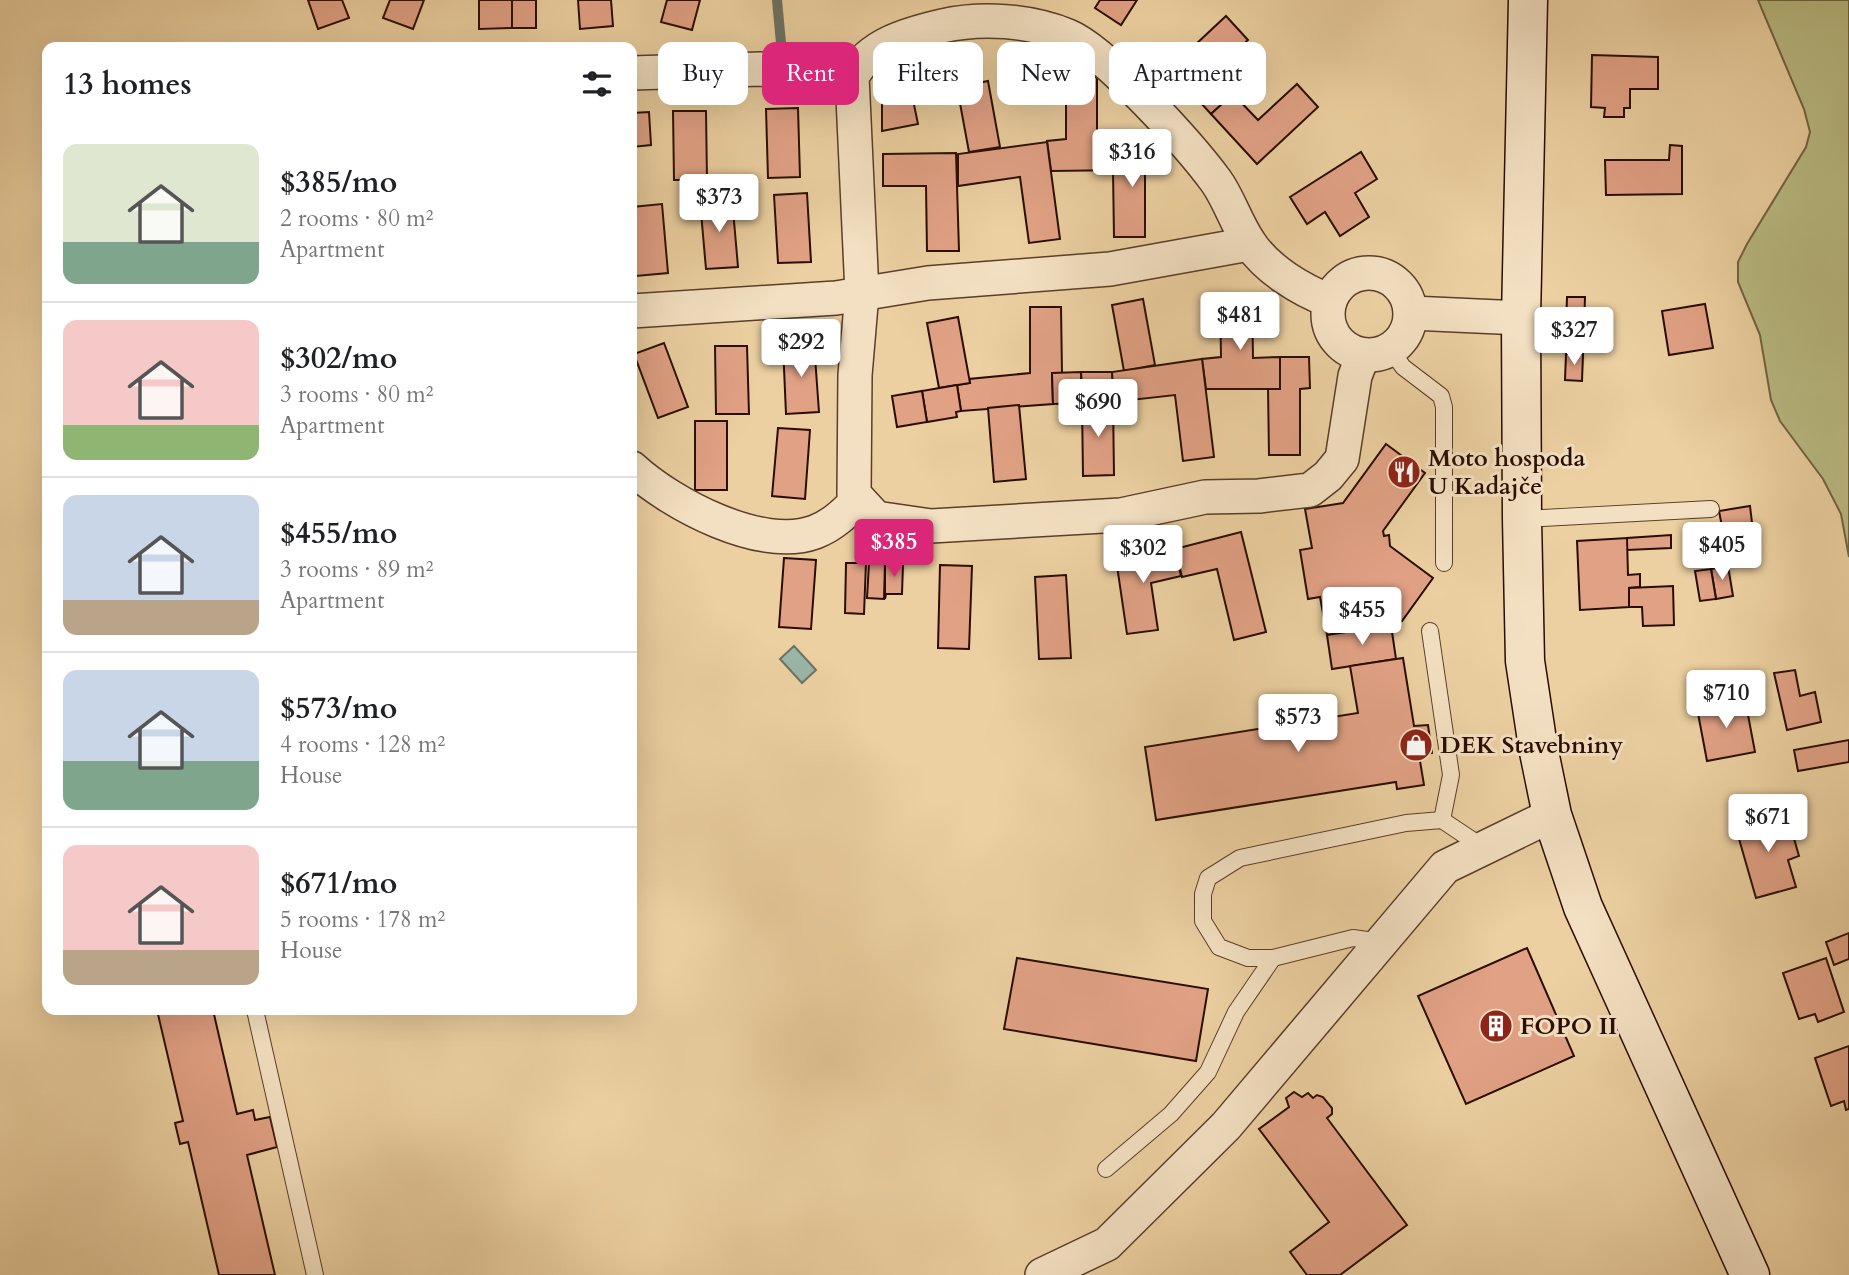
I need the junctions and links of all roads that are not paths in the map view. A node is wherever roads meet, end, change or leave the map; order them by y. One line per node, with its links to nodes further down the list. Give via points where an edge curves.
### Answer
1 (1528, 0): 11 (main road)
2 (859, 64): 6 (street, via 905,35 949,24 985,20 1069,36 1101,58 1182,140 1217,182)
3 (762, 69): 4 (street)
4 (637, 74)
5 (853, 105): 7 (street)
6 (1250, 244): 7 (street, via 1110,269 928,283); 8 (street, via 1306,292)
7 (862, 293): 9 (street); 14 (street, via 852,465 853,494)
8 (1329, 301): 10 (street, via 1347,278 1376,272 1400,286); 12 (street, via 1334,336 1349,351)
9 (637, 312)
10 (1411, 313): 11 (street); 12 (street, via 1409,327)
11 (1521, 318): 16 (main road)
12 (1377, 352): 14 (street, via 1355,376 1342,458 1310,490 1205,497 1121,515 931,526 876,518); 17 (lane, via 1441,396)
13 (637, 472): 14 (street, via 714,522 786,536 813,533 836,521)
14 (858, 500)
15 (1711, 509): 16 (lane)
16 (1522, 519): 19 (main road, via 1525,661)
17 (1444, 563)
18 (1430, 631): 20 (lane, via 1451,775)
19 (1552, 815): 21 (street); 28 (main road, via 1583,907)
20 (1442, 820): 21 (lane); 23 (lane, via 1406,823 1240,858 1208,878 1203,921 1219,947 1248,958)
21 (1484, 848): 22 (street, via 1445,867)
22 (1381, 942): 23 (lane, via 1353,938); 27 (street, via 1226,1126 1107,1244)
23 (1273, 958): 25 (lane, via 1236,1012 1208,1072 1171,1114)
24 (256, 1015): 26 (lane)
25 (1106, 1169)
26 (316, 1275)
27 (1042, 1275)
28 (1750, 1275)

